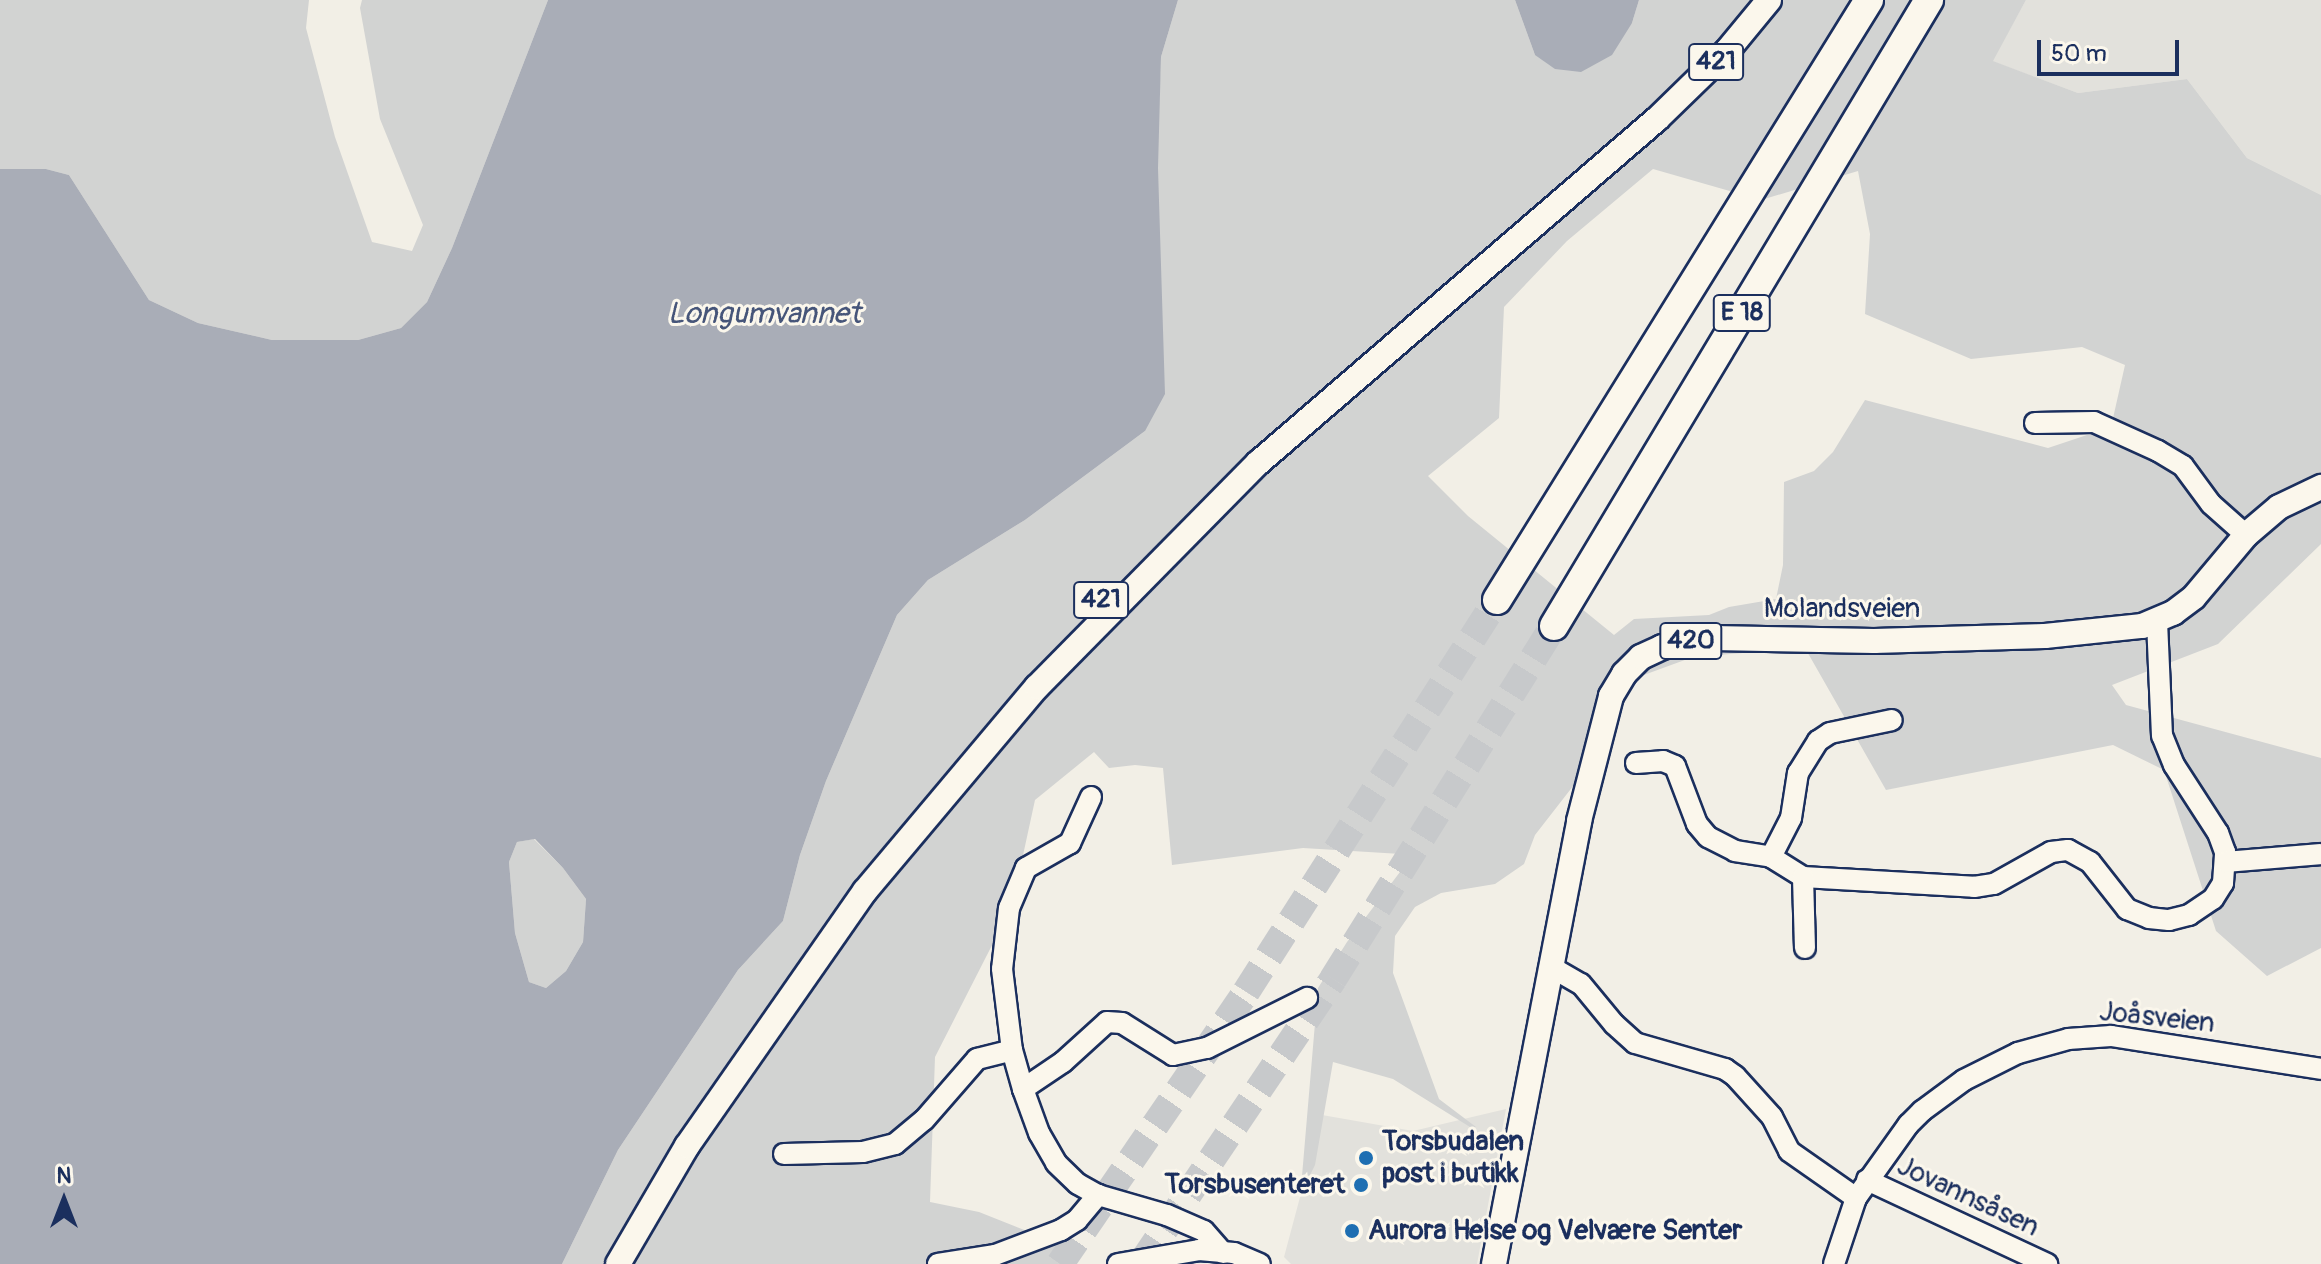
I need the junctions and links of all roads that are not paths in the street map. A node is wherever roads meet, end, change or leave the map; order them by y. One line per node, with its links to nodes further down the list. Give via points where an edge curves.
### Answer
1 (1754, 0): 29 (main road, 421, via 1649,110 1249,453 1027,679 854,883 676,1139)
2 (1769, 0): 30 (main road, 421, via 1727,51 1657,119 1258,463 1037,687 865,891 687,1146)
3 (1869, 0): 8 (highway, E 18)
4 (1929, 0): 10 (highway, E 18)
5 (2035, 423): 7 (street, via 2094,422 2158,451 2183,466 2211,504)
6 (2321, 487): 7 (main road, Molandsveien / 420, via 2279,507)
7 (2246, 535): 9 (main road, Molandsveien / 420, via 2194,597)
8 (1497, 600)
9 (2157, 621): 16 (street, via 2162,736 2174,765 2218,833); 19 (main road, Molandsveien / 420, via 2111,632 2029,636 1874,641 1712,638 1662,647 1641,657 1624,674 1603,722)
10 (1554, 626)
11 (1892, 720): 15 (street, via 1830,733 1818,741 1798,773 1791,818)
12 (1636, 763): 15 (street, via 1663,761 1675,766 1697,824 1708,837 1735,851)
13 (1091, 797): 21 (street, via 1070,843 1026,868 1009,908 1002,969)
14 (2321, 854): 16 (street)
15 (1771, 857): 17 (street)
16 (2226, 862): 17 (street, via 2223,883 2213,899 2189,915 2169,920 2127,909 2090,862 2068,850 2051,852 1994,884 1974,887)
17 (1803, 877): 18 (street)
18 (1805, 948)
19 (1551, 967): 27 (street, via 1581,984 1635,1043 1725,1069 1764,1107 1789,1151); 34 (main road, Molandsveien / 420)
20 (1307, 998): 23 (street, via 1207,1048 1173,1055 1122,1023 1107,1022)
21 (1012, 1050): 23 (street); 24 (street, via 977,1059 924,1120 895,1144 863,1152)
22 (2321, 1069): 25 (street, Joåsveien, via 2138,1038 2068,1039 1992,1065 1937,1098 1892,1144)
23 (1023, 1089): 26 (street, via 1056,1163)
24 (784, 1154)
25 (1867, 1180): 27 (street, Joåsveien); 36 (street, Jovannsåsen)
26 (1098, 1195): 28 (street, via 1204,1231); 31 (street, via 1061,1230 995,1255)
27 (1856, 1198): 35 (street, Joåsveien)
28 (1223, 1253): 32 (street, via 1199,1250); 33 (street)
29 (603, 1264)
30 (618, 1264)
31 (938, 1264)
32 (1118, 1264)
33 (1260, 1264)
34 (1494, 1264)
35 (1834, 1264)
36 (2047, 1264)

